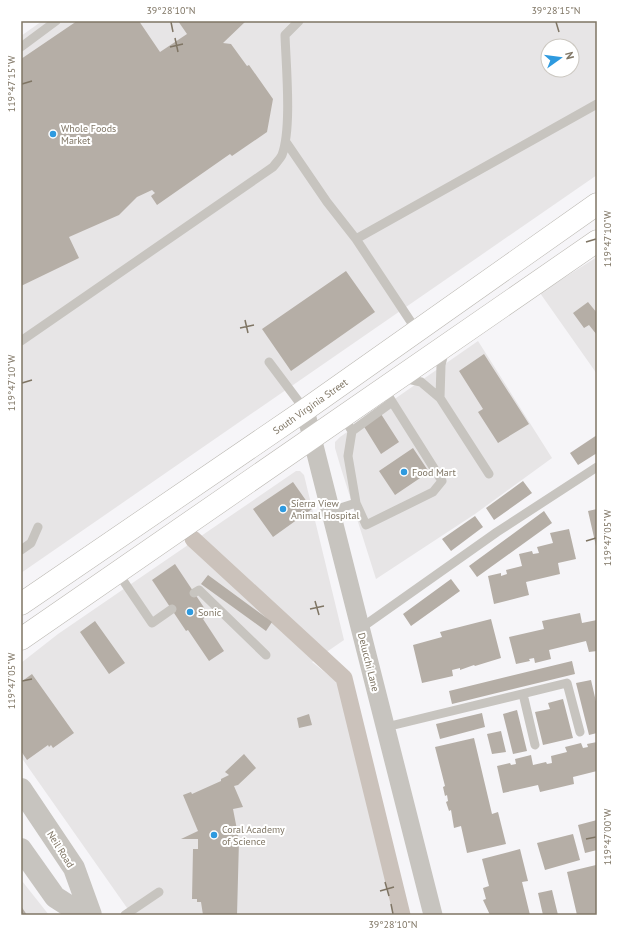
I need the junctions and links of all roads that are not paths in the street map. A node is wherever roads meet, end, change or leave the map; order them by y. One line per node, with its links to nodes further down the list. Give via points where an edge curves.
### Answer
1 (56, 21): 3 (lane)
2 (299, 21): 5 (lane, via 285,35)
3 (21, 47)
4 (597, 104): 7 (lane)
5 (286, 142): 7 (lane); 10 (lane, via 282,156 269,171)
6 (597, 204): 9 (main road, South Virginia Street)
7 (356, 239): 9 (lane)
8 (597, 241): 11 (main road)
9 (418, 331): 15 (main road, South Virginia Street)
10 (21, 341)
11 (446, 345): 13 (main road); 14 (lane, via 441,365)
12 (269, 362): 15 (lane)
13 (392, 389): 14 (lane, via 421,382); 16 (main road); 20 (lane, via 442,481 432,492 366,525)
14 (440, 398): 19 (lane)
15 (305, 410): 17 (street, Delucchi Lane); 25 (main road, South Virginia Street)
16 (347, 424): 17 (main road); 20 (lane, via 348,456)
17 (312, 439): 21 (street, Delucchi Lane); 24 (main road)
18 (597, 467): 30 (lane, via 497,532)
19 (489, 474)
20 (356, 502): 21 (lane)
21 (331, 511): 30 (street, Delucchi Lane)
22 (38, 527): 23 (lane, via 31,543)
23 (21, 550)
24 (118, 573): 29 (lane, via 152,622); 31 (main road)
25 (48, 586): 27 (main road); 28 (main road, South Virginia Street)
26 (194, 593): 32 (lane, via 199,590)
27 (21, 594)
28 (21, 604)
29 (172, 609)
30 (361, 628): 34 (street, Delucchi Lane)
31 (21, 639)
32 (266, 655)
33 (523, 694): 34 (lane); 35 (lane, via 567,684); 36 (lane)
34 (386, 727): 43 (street, Delucchi Lane)
35 (580, 732)
36 (535, 745)
37 (21, 789): 41 (street, Neil Road, via 74,868)
38 (21, 849): 40 (street, via 55,897)
39 (159, 892): 42 (lane)
40 (83, 915)
41 (92, 915)
42 (125, 915)
43 (433, 915)

